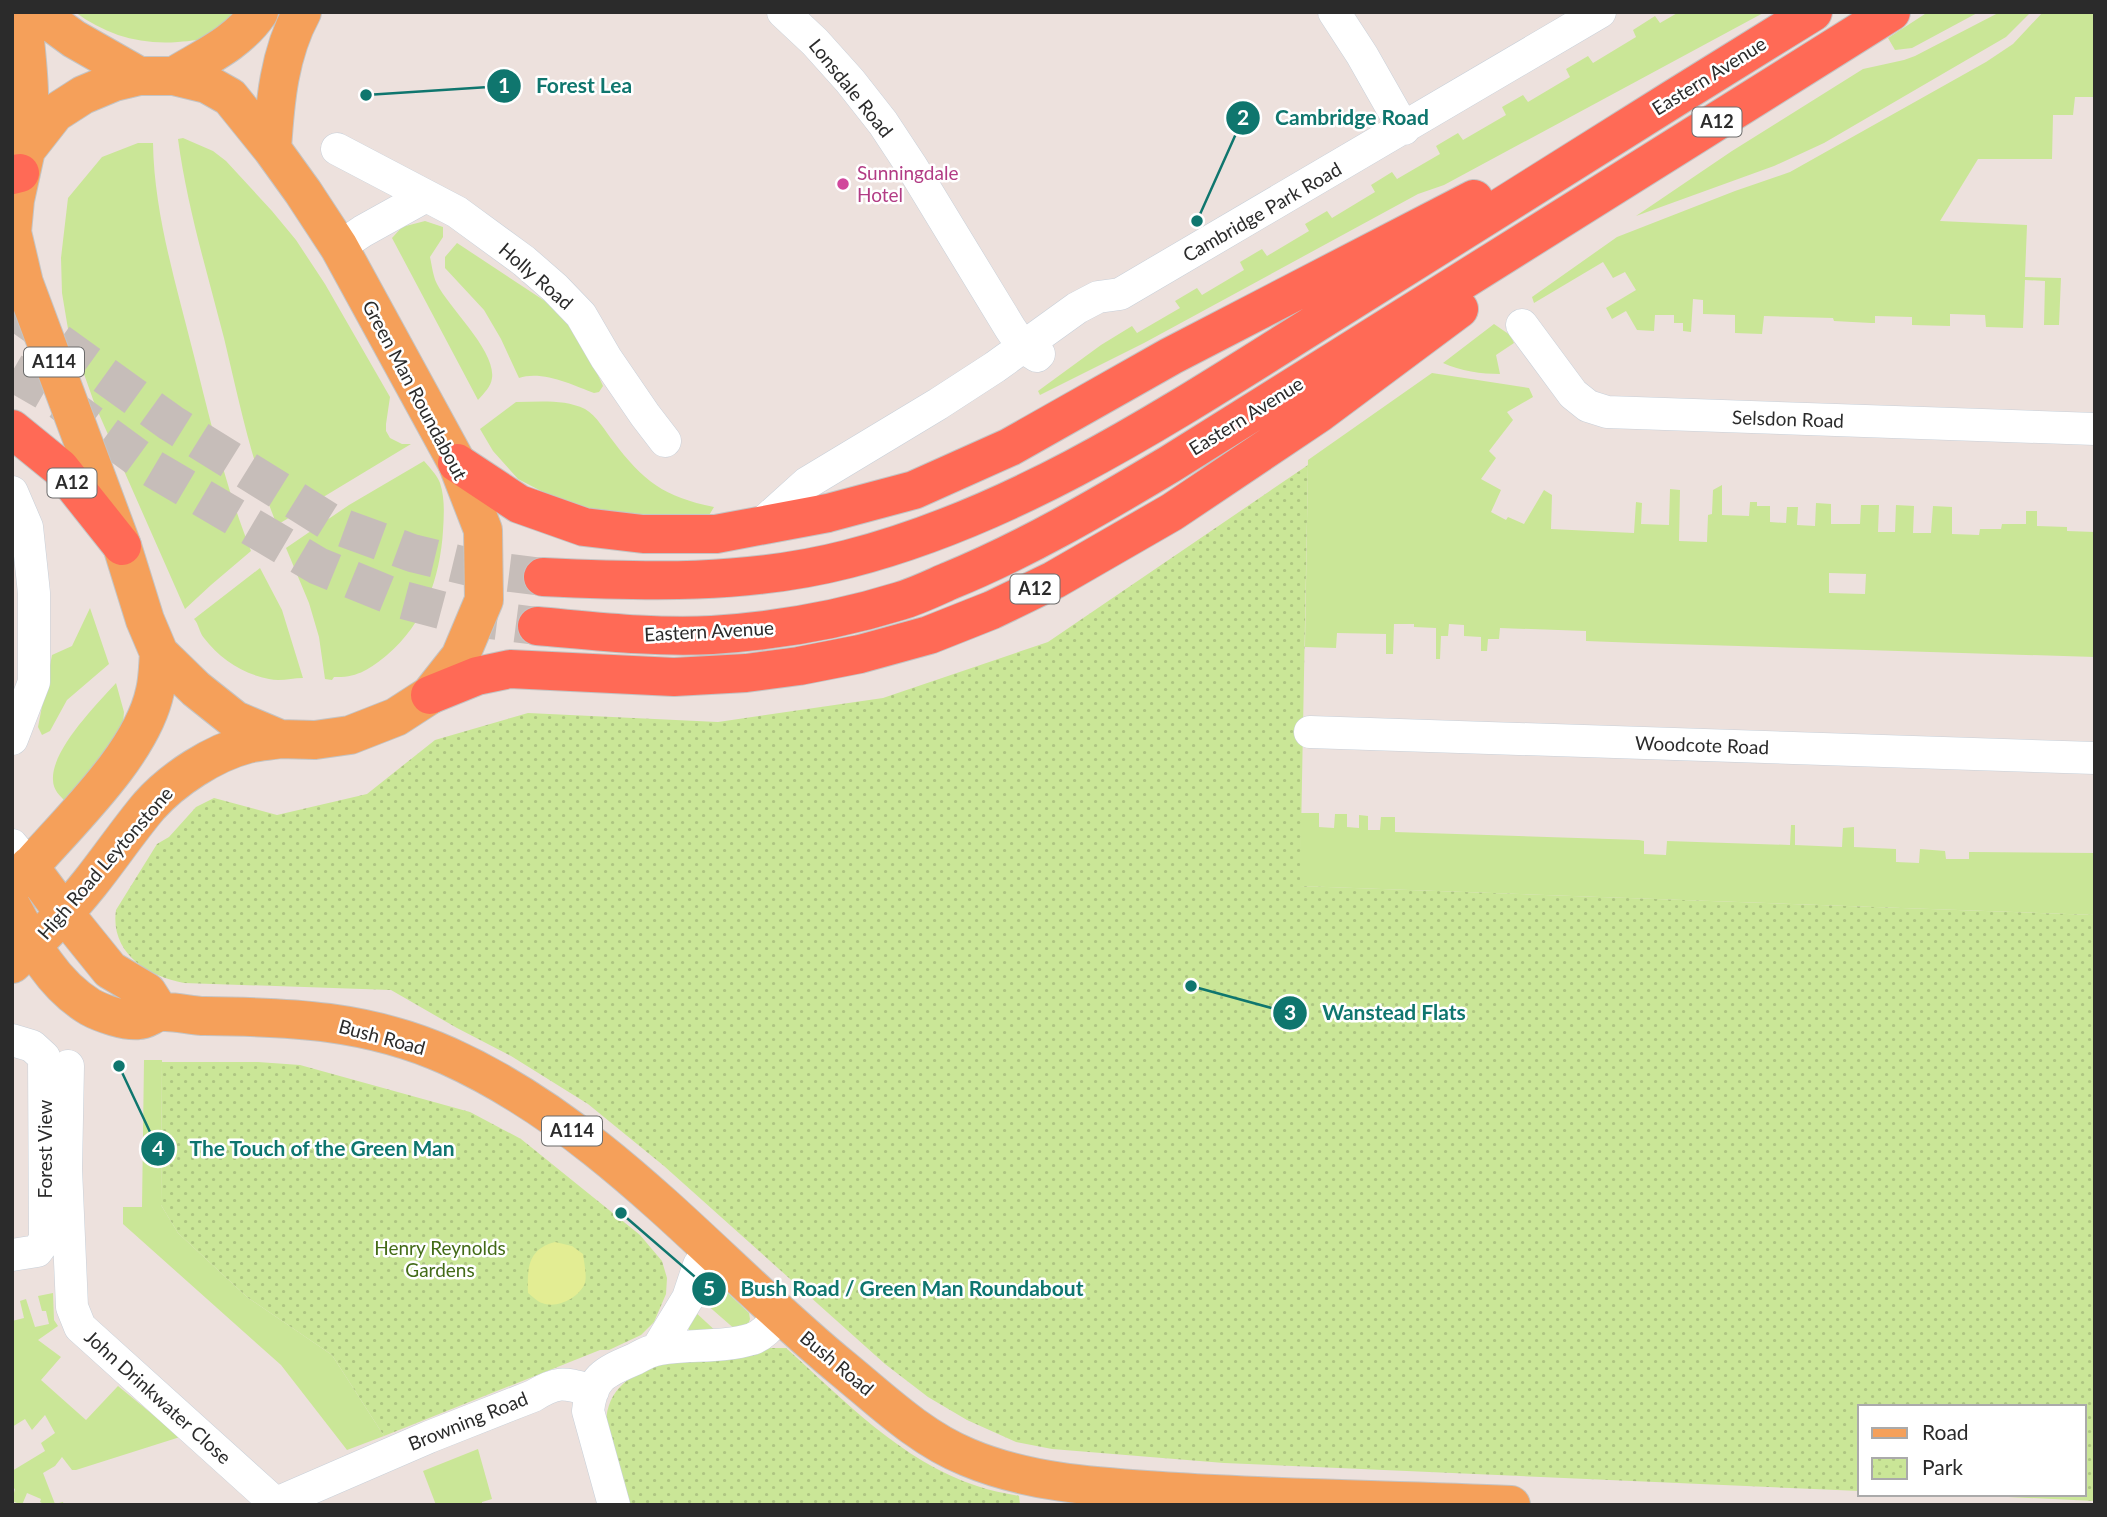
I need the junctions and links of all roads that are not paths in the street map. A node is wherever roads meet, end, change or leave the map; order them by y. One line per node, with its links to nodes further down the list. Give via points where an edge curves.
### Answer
1 (22, 12): 15 (main road, A114, via 30,119)
2 (37, 12): 10 (main road, A114, via 74,39)
3 (259, 12): 10 (main road, via 235,40)
4 (302, 12): 13 (main road, via 280,71)
5 (783, 12): 20 (street, Lonsdale Road, via 815,42 883,123)
6 (1334, 12): 12 (street)
7 (1600, 12): 12 (street, Cambridge Park Road)
8 (1813, 12): 11 (highway, Eastern Avenue / A12)
9 (1891, 12): 17 (highway, Eastern Avenue / A12)
10 (157, 76): 13 (main road, Green Man Roundabout / A114, via 207,84 229,97); 15 (main road, Green Man Roundabout / A114, via 114,82 83,94 55,113)
11 (1664, 104): 26 (highway, A12, via 1183,349 1010,447 914,489); 28 (highway, Eastern Avenue / A12, via 1158,420 1033,490 969,518 854,558 745,577 638,582)
12 (1404, 129): 20 (street, Cambridge Park Road, via 1121,294 1108,315 1037,356)
13 (272, 149): 18 (main road, Green Man Roundabout / A114)
14 (337, 149): 16 (street, Holly Road)
15 (19, 166): 27 (main road, Green Man Roundabout / A114, via 12,232 24,283)
16 (426, 195): 18 (street); 23 (street, Holly Road, via 524,261 555,288 581,315 636,421)
17 (1542, 231): 29 (highway, Eastern Avenue / A12, via 1048,536 903,600 846,616 710,635 631,635); 31 (highway, A12, via 1450,317 1318,414 1115,546 992,610 929,635 799,666 674,677 510,669 477,676)
18 (339, 247): 24 (main road, Green Man Roundabout / A114)
19 (1522, 325): 22 (street, Selsdon Road, via 1573,394 1588,406 1607,412)
20 (1024, 347): 26 (street, via 807,483)
21 (12, 429): 27 (highway, A12, via 60,468)
22 (2095, 429)
23 (665, 441)
24 (457, 463): 26 (highway, A12, via 519,504 584,527 643,534 716,534); 31 (main road, Green Man Roundabout / A114, via 483,530 484,600 460,657)
25 (12, 492): 33 (street, via 27,527 34,593 34,682)
26 (758, 527)
27 (122, 546): 30 (main road, Green Man Roundabout / A114)
28 (543, 577)
29 (537, 626)
30 (159, 653): 34 (main road, Green Man Roundabout / A114, via 236,720); 36 (main road, A114, via 155,692 120,762)
31 (430, 695): 34 (main road, Green Man Roundabout / A114, via 396,718 350,735)
32 (1310, 732): 35 (street, Woodcote Road)
33 (12, 739)
34 (280, 739): 38 (main road, High Road Leytonstone / A114, via 231,750 176,782 151,804)
35 (2095, 758)
36 (18, 866): 38 (main road, A114)
37 (12, 907): 39 (main road, Bush Road / A114)
38 (64, 913): 39 (main road, High Road Leytonstone / A114); 40 (main road, A114, via 110,970 147,992)
39 (22, 955): 40 (main road, Bush Road / A114, via 90,1007 109,1015 141,1021)
40 (159, 1011): 43 (main road, Bush Road / A114, via 321,1021 383,1034 447,1056 511,1088 562,1123 607,1156)
41 (12, 1040): 44 (street, Forest View, via 32,1046 44,1056 46,1240 37,1251)
42 (68, 1066): 48 (street, John Drinkwater Close, via 66,1169 72,1307 80,1327)
43 (712, 1250): 45 (main road, Bush Road / A114); 46 (street, via 699,1265 688,1298)
44 (12, 1255)
45 (780, 1315): 46 (street, via 754,1338); 50 (main road, Bush Road / A114, via 938,1442 1009,1470 1078,1485)
46 (657, 1349): 47 (street, via 609,1370)
47 (593, 1391): 48 (street, Browning Road, via 565,1383 548,1386); 49 (street, via 588,1411)
48 (273, 1504)
49 (614, 1505)
50 (1511, 1505)

